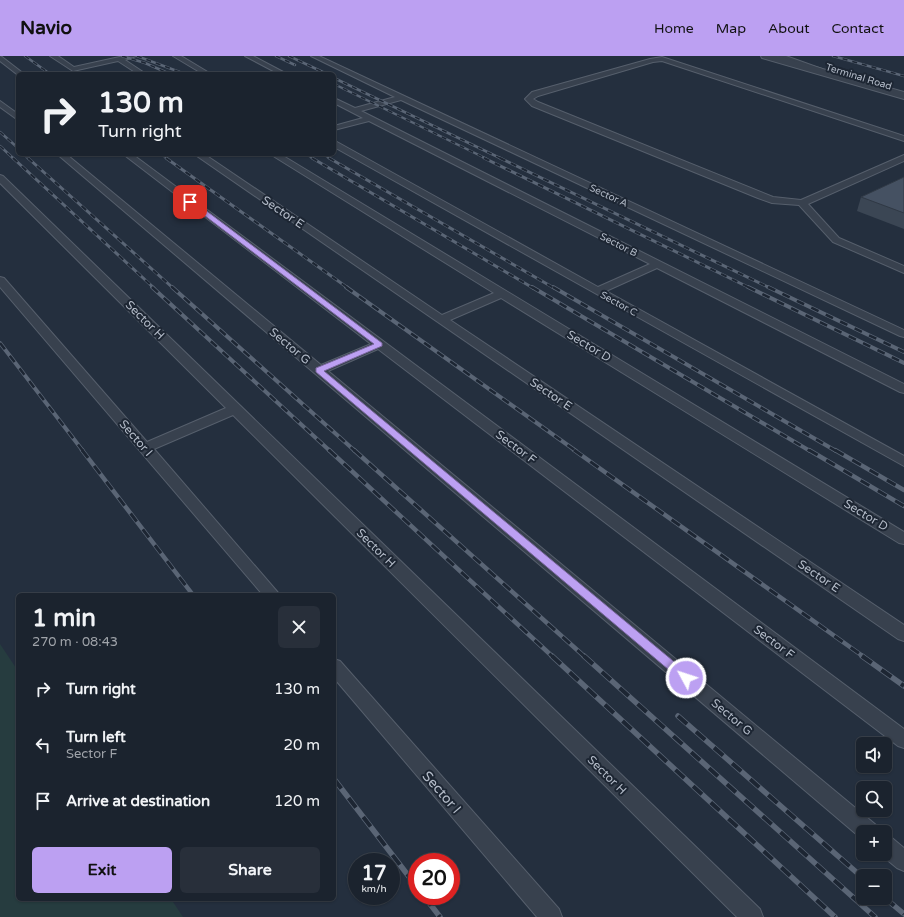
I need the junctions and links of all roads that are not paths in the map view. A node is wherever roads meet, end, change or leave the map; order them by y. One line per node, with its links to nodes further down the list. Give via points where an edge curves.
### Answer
1 (53, 56): 11 (lane)
2 (133, 56): 10 (lane)
3 (176, 56): 15 (lane)
4 (248, 56): 16 (lane)
5 (314, 56): 20 (lane, Sector A)
6 (766, 56): 17 (street)
7 (779, 56): 17 (lane)
8 (790, 56): 18 (street, Terminal Road)
9 (0, 58): 12 (lane)
10 (119, 59): 11 (lane); 14 (lane)
11 (73, 69): 13 (lane)
12 (18, 72)
13 (78, 72)
14 (141, 72)
15 (204, 72)
16 (280, 72)
17 (854, 81): 19 (street)
18 (904, 90)
19 (904, 96)
20 (402, 98): 23 (lane); 42 (lane, Sector A)
21 (336, 101): 23 (lane, Sector B)
22 (0, 103): 24 (lane)
23 (354, 110): 25 (lane, Sector B)
24 (16, 116)
25 (371, 118): 26 (lane); 36 (lane, Sector B)
26 (336, 127)
27 (904, 139): 35 (lane, via 662,59 542,92 529,99 535,104 761,196)
28 (336, 145): 39 (lane, Sector C)
29 (63, 156): 44 (lane, Sector G)
30 (130, 156): 43 (lane, Sector F)
31 (201, 156): 41 (lane, Sector E)
32 (277, 156): 40 (lane, Sector D)
33 (904, 158): 35 (lane)
34 (0, 178): 46 (lane, Sector H)
35 (802, 204): 37 (lane, via 836,240)
36 (658, 264): 39 (lane); 45 (lane, Sector B)
37 (904, 270)
38 (0, 280): 47 (lane, Sector I)
39 (598, 291): 48 (lane, Sector C)
40 (503, 294): 41 (lane); 49 (lane, Sector D)
41 (442, 319): 51 (lane, Sector E)
42 (904, 334)
43 (380, 344): 44 (lane); 53 (lane, Sector F)
44 (319, 370): 54 (lane, Sector G)
45 (904, 389)
46 (235, 409): 47 (lane); 58 (lane, Sector H)
47 (145, 448): 50 (lane, Sector I)
48 (904, 462)
49 (904, 539)
50 (270, 593)
51 (904, 634)
52 (336, 668): 57 (lane, Sector I)
53 (904, 740)
54 (861, 825)
55 (892, 851): 56 (lane)
56 (904, 861)
57 (551, 917)
58 (752, 917)

